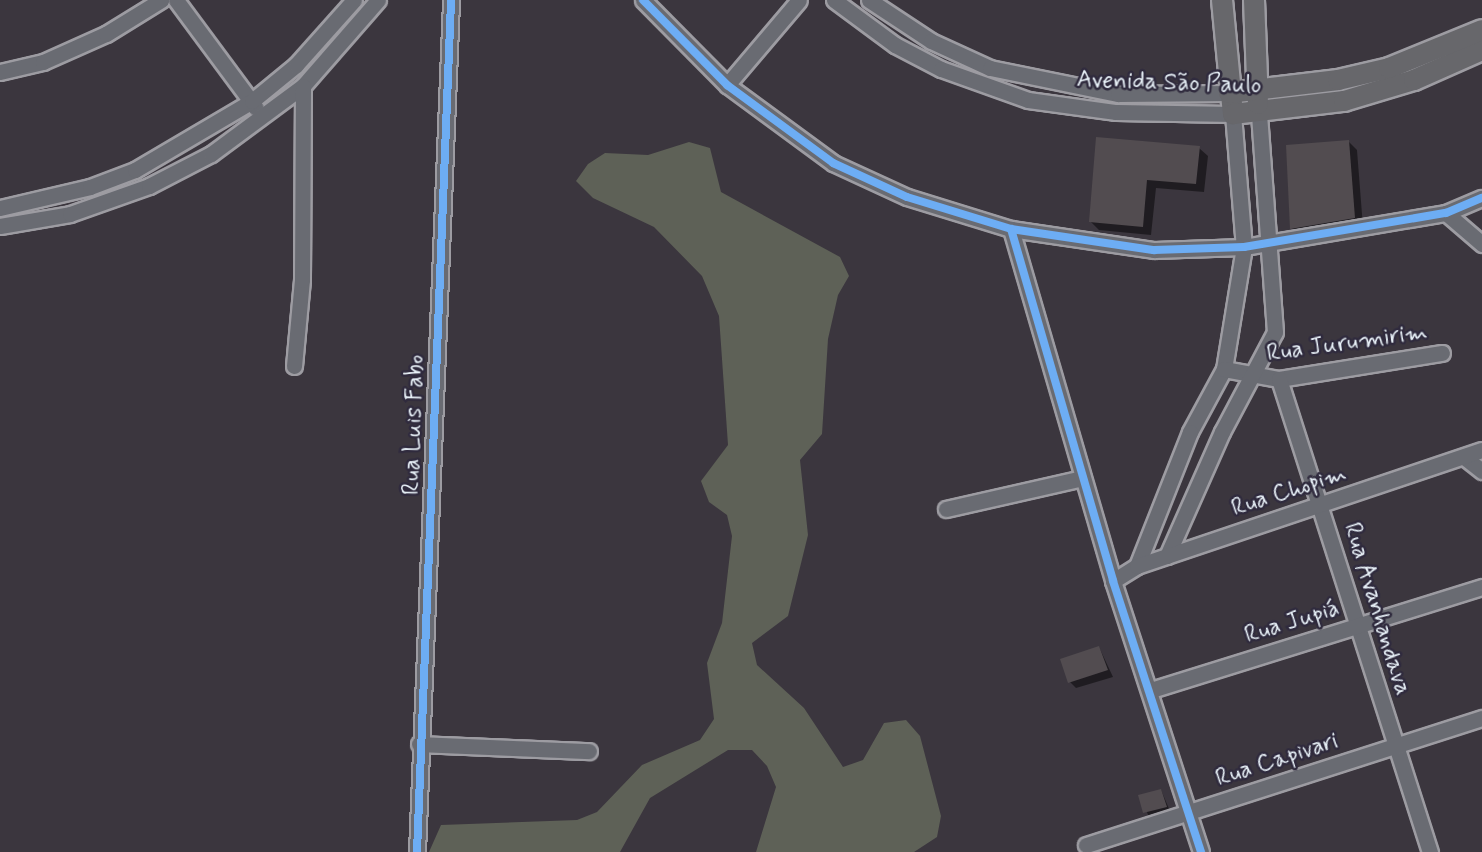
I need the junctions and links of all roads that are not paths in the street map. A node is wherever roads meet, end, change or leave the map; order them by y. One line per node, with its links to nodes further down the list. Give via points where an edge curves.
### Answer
1 (161, 0): 15 (street, via 95,39 43,62)
2 (176, 0): 23 (street)
3 (354, 0): 23 (street, via 296,65)
4 (378, 0): 18 (street)
5 (451, 0): 56 (street, Rua Luis Fabo)
6 (643, 0): 17 (street)
7 (800, 0): 17 (street)
8 (834, 0): 24 (street, Avenida São Paulo, via 895,45 975,83 1028,100)
9 (869, 0): 21 (street, Avenida São Paulo, via 931,41 990,68)
10 (1222, 0): 20 (main road)
11 (1254, 0): 19 (main road)
12 (1482, 30): 14 (main road, Avenida São Paulo)
13 (1482, 50): 14 (main road, Avenida São Paulo)
14 (1433, 62): 16 (main road, Avenida São Paulo); 22 (main road, Avenida São Paulo)
15 (0, 72)
16 (1338, 81): 19 (main road, Avenida São Paulo); 22 (main road)
17 (727, 85): 34 (street, via 833,163 907,197)
18 (303, 86): 27 (street); 39 (street, via 302,280)
19 (1256, 92): 20 (main road, Avenida São Paulo); 25 (main road)
20 (1229, 93): 21 (street, Avenida São Paulo); 26 (main road)
21 (1118, 94): 24 (street)
22 (1344, 100): 25 (main road, Avenida São Paulo)
23 (252, 101): 27 (street); 29 (street, via 135,170)
24 (1116, 112): 26 (street, Avenida São Paulo)
25 (1259, 113): 26 (main road, Avenida São Paulo); 35 (street)
26 (1233, 114): 37 (street)
27 (263, 117): 32 (street, via 149,186)
28 (1482, 198): 31 (street)
29 (38, 201): 30 (street); 32 (street)
30 (0, 208)
31 (1446, 213): 35 (street); 36 (street)
32 (39, 221): 33 (street)
33 (0, 226)
34 (1011, 229): 37 (street, via 1154,250); 46 (street)
35 (1268, 243): 37 (street); 41 (street, via 1275,332)
36 (1482, 244)
37 (1244, 247): 40 (street)
38 (1442, 353): 42 (street, Rua Jurumirim)
39 (294, 366)
40 (1224, 369): 41 (street, Rua Jurumirim); 50 (street, via 1185,442)
41 (1250, 377): 42 (street, Rua Jurumirim); 49 (street)
42 (1279, 379): 47 (street, Rua Avanhandava)
43 (1482, 450): 44 (street, Rua Chopim)
44 (1464, 457): 45 (street); 47 (street, Rua Chopim)
45 (1482, 471)
46 (1083, 478): 48 (street); 51 (street)
47 (1321, 504): 49 (street, Rua Chopim); 53 (street, Rua Avanhandava)
48 (946, 509)
49 (1167, 556): 50 (street, Rua Chopim)
50 (1137, 566): 51 (street, Rua Chopim)
51 (1113, 581): 54 (street)
52 (1482, 587): 53 (street, Rua Jupiá)
53 (1359, 624): 54 (street, Rua Jupiá); 57 (street, Rua Avanhandava)
54 (1151, 690): 59 (street)
55 (1482, 718): 57 (street, Rua Capivari)
56 (419, 744): 58 (street); 61 (street, Rua Luis Fabo)
57 (1396, 746): 59 (street, Rua Capivari); 63 (street, Rua Avanhandava)
58 (589, 751)
59 (1190, 812): 60 (street, Rua Capivari); 62 (street)
60 (1086, 845)
61 (417, 852)
62 (1201, 852)
63 (1430, 852)

